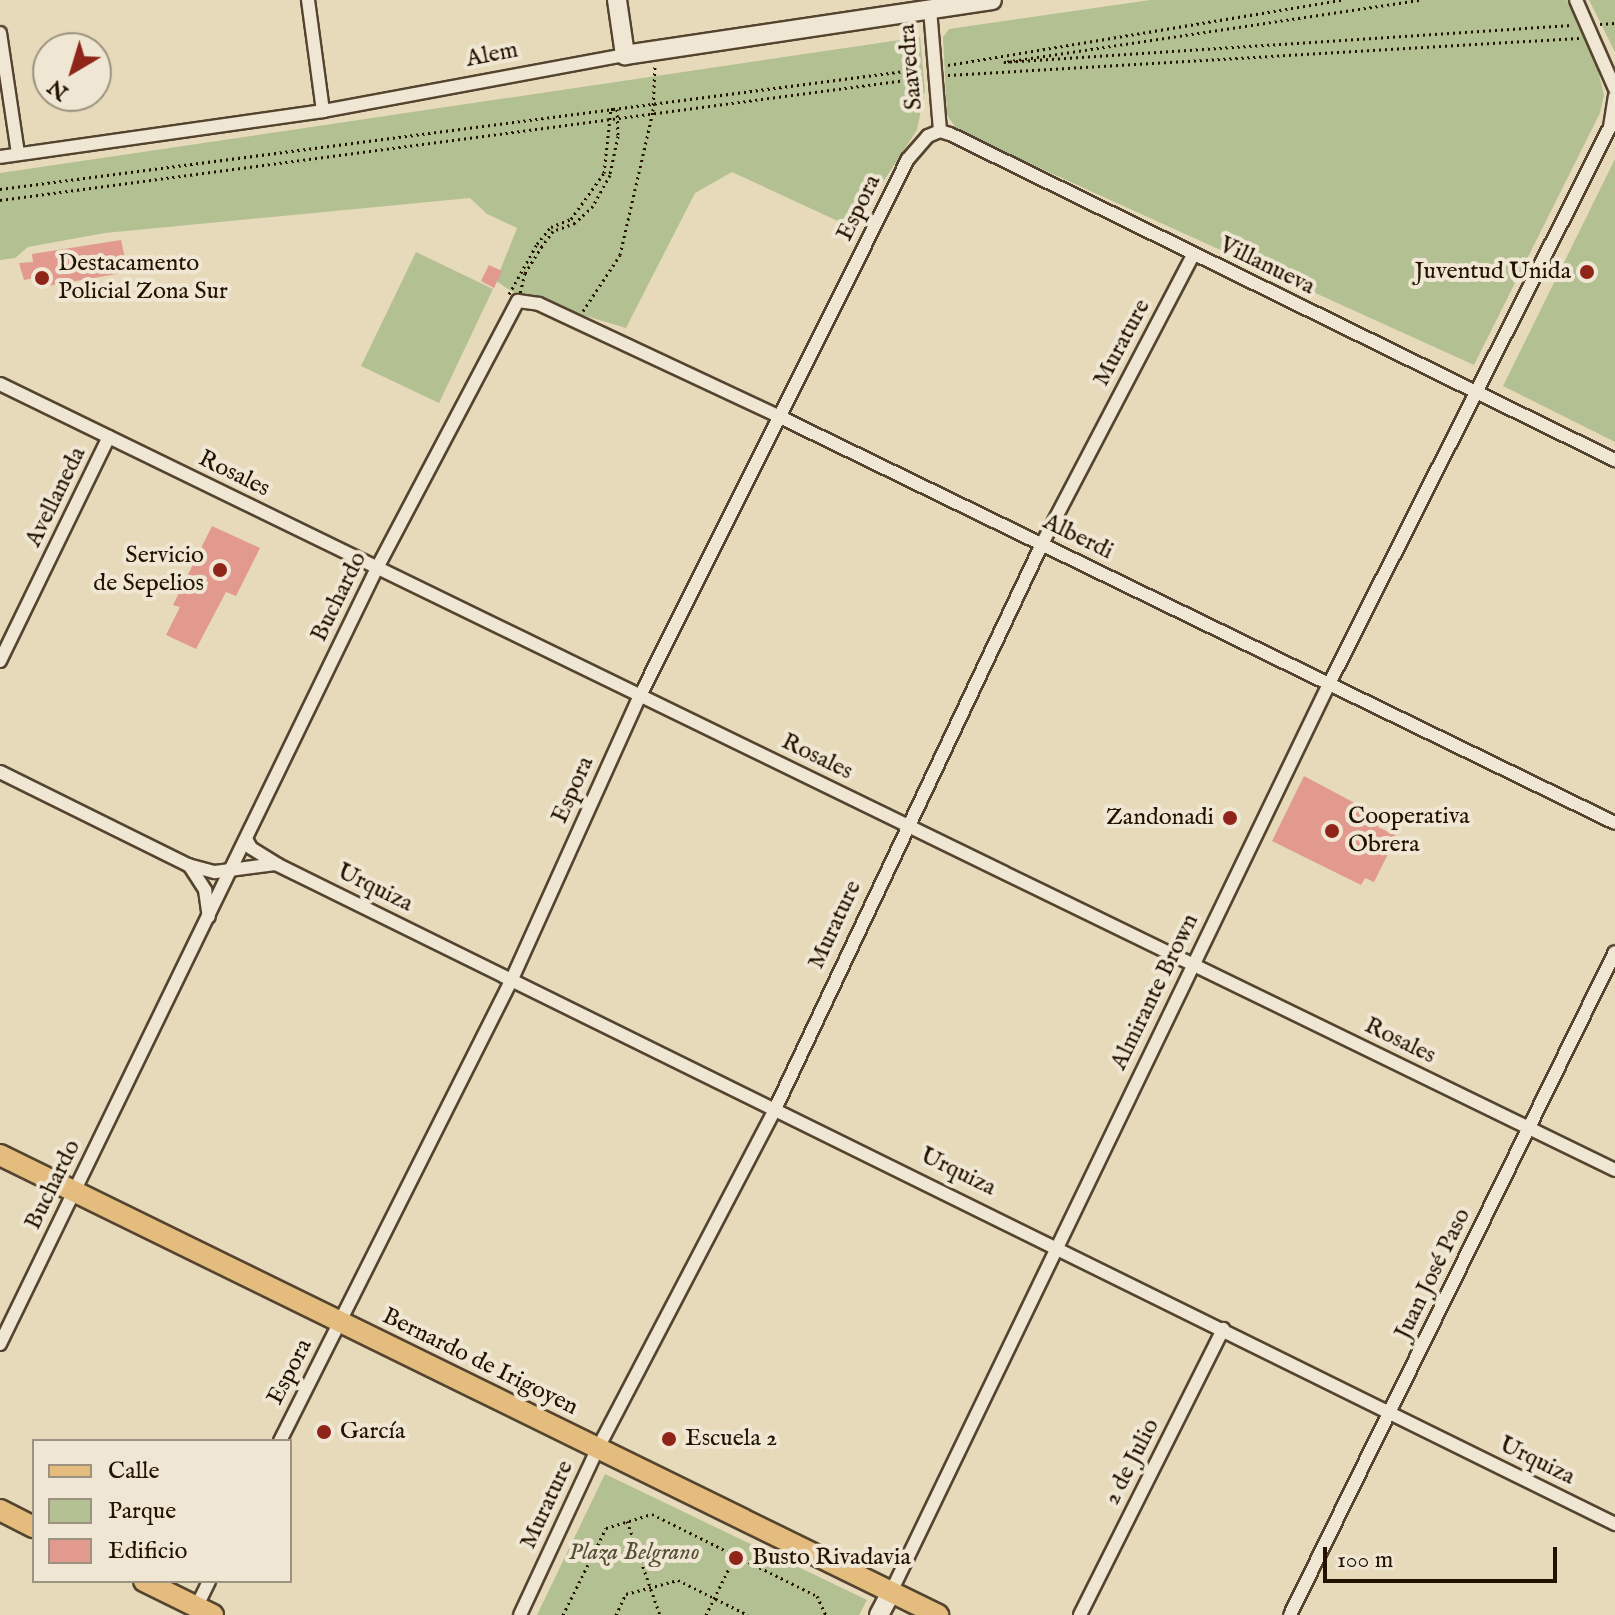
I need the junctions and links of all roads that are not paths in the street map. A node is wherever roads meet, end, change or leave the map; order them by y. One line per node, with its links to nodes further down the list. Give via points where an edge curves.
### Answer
1 (308, 0): 10 (street)
2 (617, 0): 7 (main road)
3 (992, 0): 5 (main road, Alem)
4 (1576, 0): 8 (street)
5 (929, 5): 7 (main road, Alem); 11 (street, Saavedra)
6 (0, 33): 12 (street)
7 (625, 55): 10 (street, Alem)
8 (1615, 89)
9 (1615, 96): 17 (street, Almirante Brown, via 1610,127)
10 (323, 111): 12 (street, Alem)
11 (940, 131): 14 (street, Villanueva); 18 (street, Espora, via 922,141 908,159)
12 (18, 154): 13 (street, Alem)
13 (0, 157)
14 (1193, 255): 17 (street, Villanueva); 21 (street, Murature)
15 (518, 301): 18 (street, Alberdi, via 539,304); 22 (street, Buchardo)
16 (0, 384): 19 (street, Rosales)
17 (1476, 392): 20 (street, Villanueva); 24 (street, Almirante Brown)
18 (780, 417): 21 (street, Alberdi); 25 (street, Espora)
19 (109, 437): 22 (street, Rosales); 23 (street, Avellaneda)
20 (1615, 460)
21 (1042, 544): 24 (street, Alberdi); 28 (street, Murature)
22 (377, 568): 25 (street, Rosales); 29 (street, Buchardo)
23 (0, 661)
24 (1329, 684): 27 (street, Alberdi); 35 (street, Almirante Brown)
25 (640, 696): 28 (street, Rosales); 36 (street, Espora)
26 (0, 772): 30 (street)
27 (1615, 823)
28 (906, 825): 35 (street, Rosales); 37 (street, Murature)
29 (246, 839): 31 (street, Urquiza); 32 (street, Buchardo)
30 (188, 865): 32 (street); 33 (street, via 205,890)
31 (278, 865): 32 (street); 36 (street, Urquiza)
32 (231, 870): 33 (street, Buchardo)
33 (209, 917): 41 (street, Buchardo)
34 (1615, 952): 38 (street, Juan José Paso)
35 (1195, 965): 38 (street, Rosales); 42 (street, Almirante Brown)
36 (512, 979): 37 (street, Urquiza); 43 (street, Espora)
37 (776, 1107): 42 (street, Urquiza); 48 (street, Murature)
38 (1528, 1127): 40 (street, Rosales); 46 (street, Juan José Paso)
39 (0, 1155): 41 (main road, Bernardo de Irigoyen)
40 (1615, 1170)
41 (74, 1192): 43 (main road, Bernardo de Irigoyen); 45 (street, Buchardo)
42 (1059, 1247): 44 (street, Urquiza); 54 (street, Almirante Brown)
43 (340, 1322): 47 (street, Espora); 48 (main road, Bernardo de Irigoyen)
44 (1223, 1329): 46 (street, Urquiza); 59 (street, 2 de Julio)
45 (0, 1344)
46 (1390, 1414): 50 (street, Urquiza); 60 (street, Juan José Paso)
47 (281, 1439)
48 (598, 1448): 54 (main road, Bernardo de Irigoyen); 56 (street, Murature)
49 (0, 1510): 51 (main road)
50 (1615, 1524)
51 (32, 1526)
52 (148, 1583): 55 (main road)
53 (208, 1583): 55 (street)
54 (891, 1592): 57 (main road, Almirante Brown); 58 (main road, Bernardo de Irigoyen)
55 (201, 1612)
56 (520, 1615)
57 (879, 1615)
58 (938, 1615)
59 (1080, 1615)
60 (1290, 1615)

